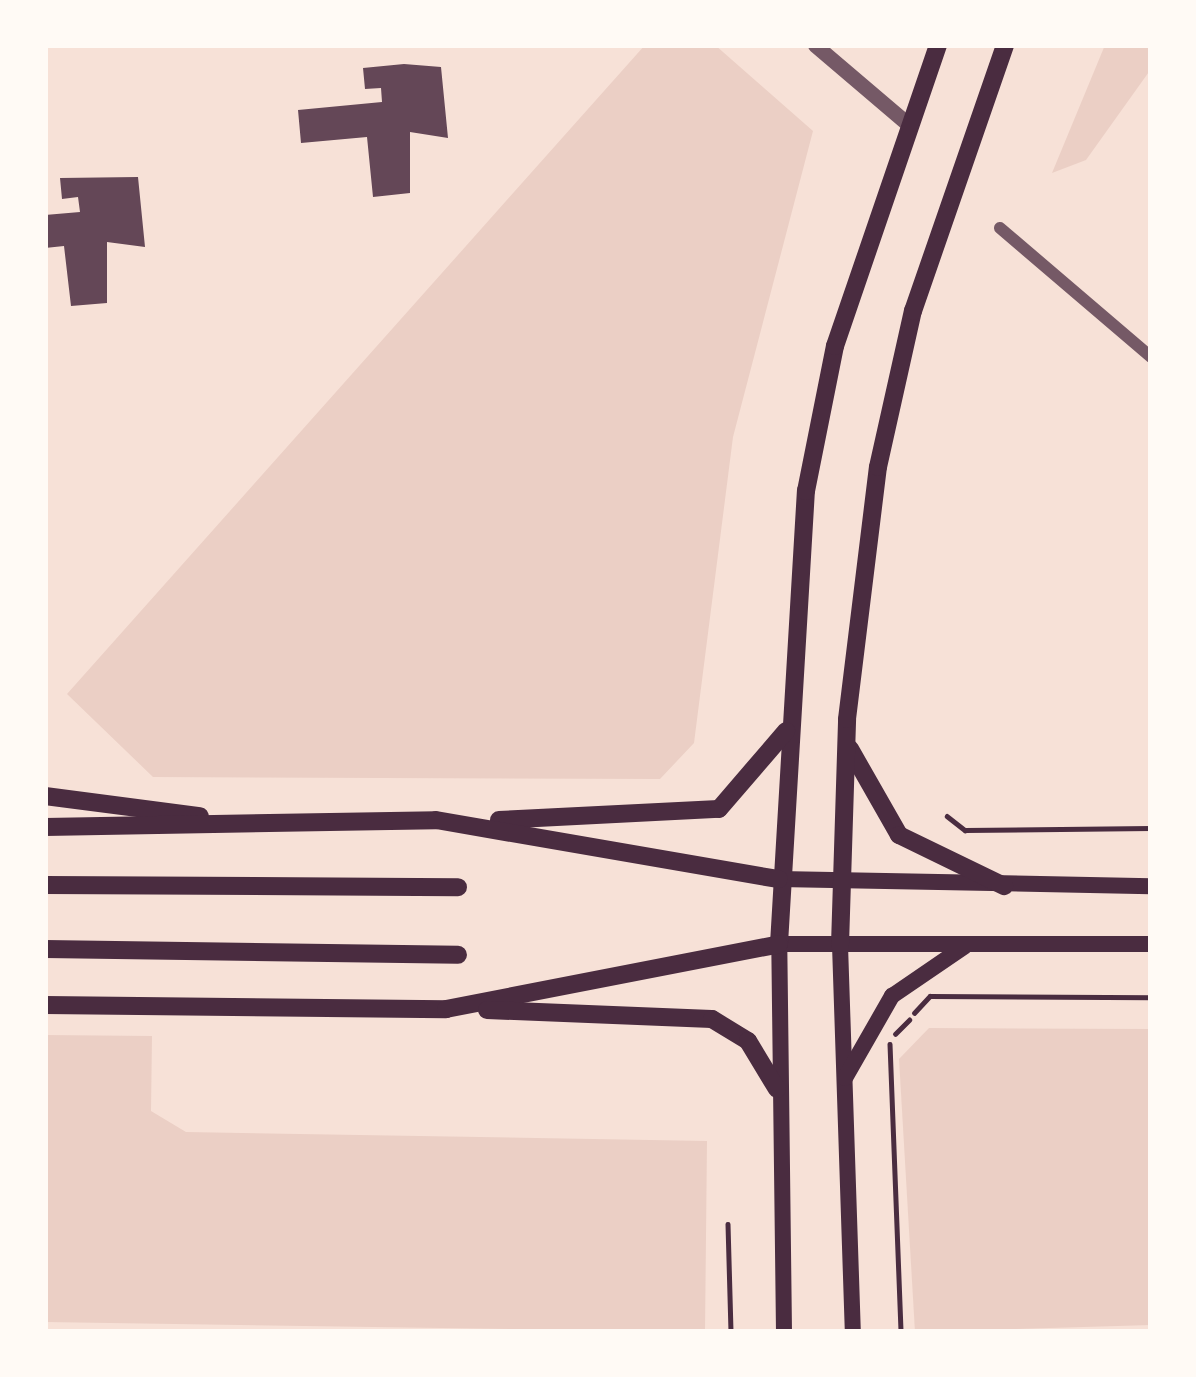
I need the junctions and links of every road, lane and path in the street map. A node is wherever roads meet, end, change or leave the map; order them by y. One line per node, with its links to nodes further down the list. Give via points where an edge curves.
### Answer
1 (815, 45): 4 (street)
2 (938, 45): 4 (main road)
3 (1004, 45): 8 (main road, via 913,311 878,467)
4 (909, 125): 7 (main road, via 835,346 800,538)
5 (1000, 228): 6 (street)
6 (1151, 357)
7 (786, 730): 11 (main road, via 745,790 699,814); 15 (main road)
8 (846, 740): 17 (main road); 18 (main road, via 899,835)
9 (45, 796): 12 (main road)
10 (947, 816): 14 (path, via 964,830)
11 (436, 820): 12 (main road); 15 (main road)
12 (265, 825): 13 (main road)
13 (45, 826)
14 (1151, 828)
15 (779, 879): 17 (main road); 21 (main road)
16 (45, 885): 20 (main road)
17 (841, 886): 18 (main road); 24 (main road)
18 (1004, 886): 19 (main road)
19 (1151, 886)
20 (458, 887)
21 (778, 944): 24 (main road); 29 (main road); 30 (main road)
22 (967, 944): 23 (main road); 24 (main road); 31 (main road, via 889,1000)
23 (1151, 944)
24 (839, 945): 31 (main road)
25 (45, 949): 26 (main road)
26 (458, 955)
27 (1151, 997): 36 (path, via 929,996 890,1040)
28 (45, 1005): 29 (main road)
29 (446, 1009): 30 (main road, via 712,1018 748,1041)
30 (777, 1089): 34 (main road)
31 (841, 1090): 35 (main road)
32 (728, 1224): 33 (path)
33 (731, 1332)
34 (784, 1332)
35 (853, 1332)
36 (901, 1332)

